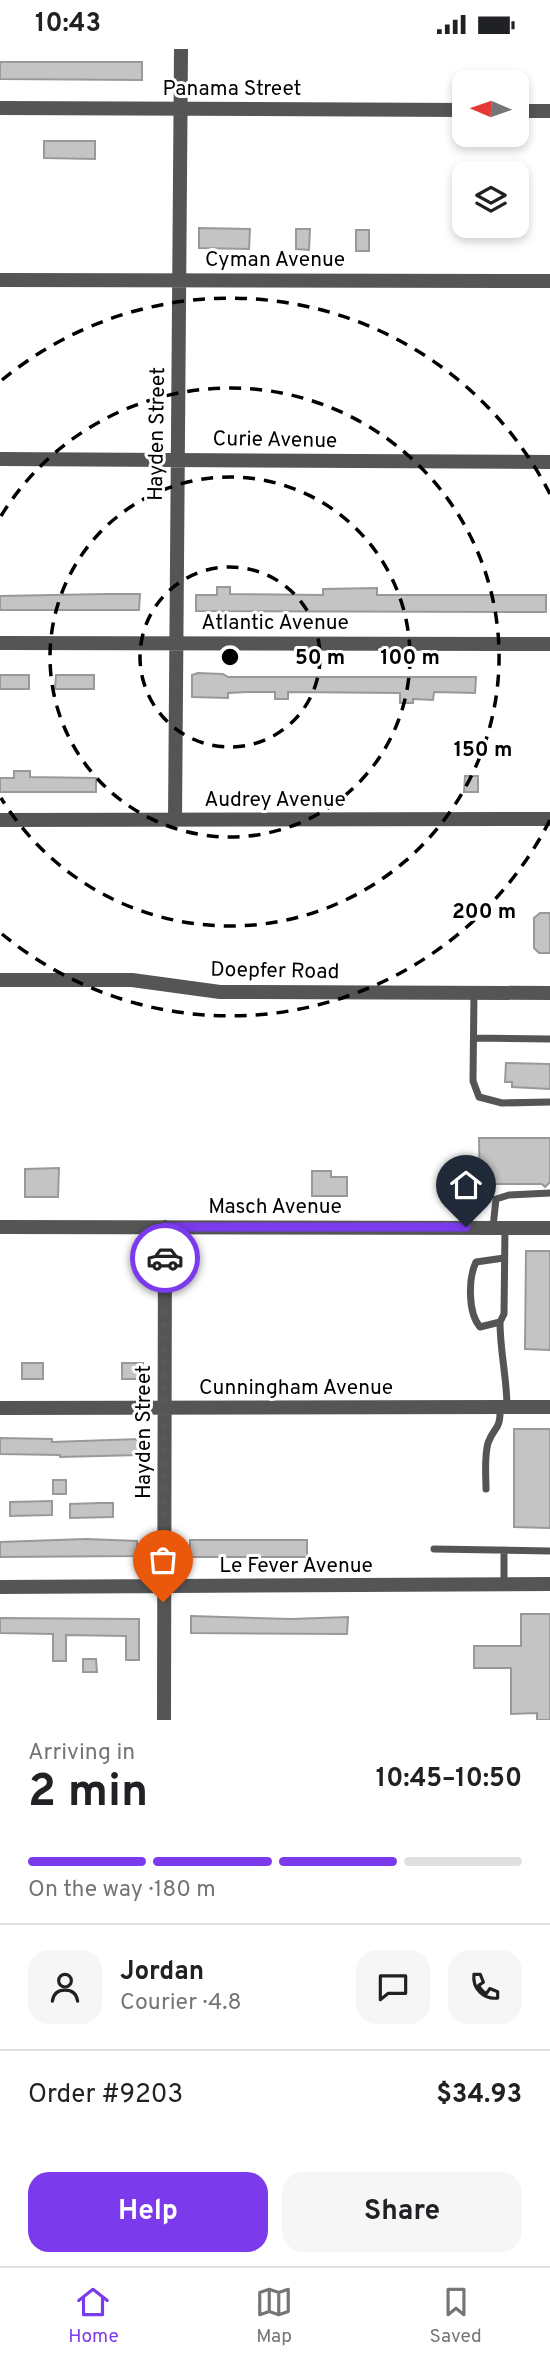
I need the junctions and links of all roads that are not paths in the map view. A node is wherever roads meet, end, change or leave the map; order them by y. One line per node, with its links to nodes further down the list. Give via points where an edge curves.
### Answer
1 (181, 49): 3 (street, Hayden Street)
2 (0, 108): 3 (street, Panama Street)
3 (180, 109): 4 (street, Panama Street); 8 (street, Hayden Street)
4 (452, 110)
5 (529, 111): 6 (street)
6 (550, 111)
7 (0, 280): 8 (street, Cyman Avenue)
8 (180, 280): 9 (street, Cyman Avenue); 10 (street, Hayden Street)
9 (550, 281)
10 (176, 459): 11 (street, Curie Avenue); 12 (street, Curie Avenue); 14 (street, Hayden Street)
11 (0, 460)
12 (550, 462)
13 (0, 643): 14 (street, Atlantic Avenue)
14 (176, 643): 15 (street, Atlantic Avenue); 18 (street, Hayden Street)
15 (550, 643)
16 (550, 819): 18 (street, Audrey Avenue)
17 (0, 820): 18 (street, Audrey Avenue)
18 (175, 820)
19 (0, 979): 20 (street, Doepfer Road, via 132,980 220,992)
20 (474, 993): 21 (street, Doepfer Road); 22 (lane)
21 (550, 993)
22 (474, 1038): 23 (lane); 24 (lane, via 473,1080 479,1097 502,1103)
23 (550, 1039)
24 (550, 1102)
25 (550, 1193): 28 (lane, via 496,1199)
26 (0, 1227): 27 (street, Masch Avenue)
27 (165, 1227): 28 (street, Masch Avenue); 35 (street, Hayden Street)
28 (499, 1228): 29 (street, Masch Avenue); 30 (lane)
29 (550, 1228)
30 (504, 1258): 31 (lane); 31 (lane, via 476,1262 472,1269 473,1319 480,1327)
31 (500, 1322): 32 (lane, via 507,1382)
32 (504, 1407): 33 (street, Cunningham Avenue); 35 (street, Cunningham Avenue); 36 (lane, via 486,1452)
33 (550, 1407)
34 (0, 1408): 35 (street, Cunningham Avenue)
35 (164, 1408): 43 (street, Hayden Street)
36 (486, 1489)
37 (434, 1549): 38 (lane)
38 (505, 1550): 39 (lane); 41 (lane)
39 (550, 1551)
40 (550, 1584): 41 (street, Le Fever Avenue)
41 (504, 1585): 43 (street, Le Fever Avenue)
42 (0, 1587): 43 (street, Le Fever Avenue)
43 (163, 1587): 44 (street, Hayden Street)
44 (164, 1720)

